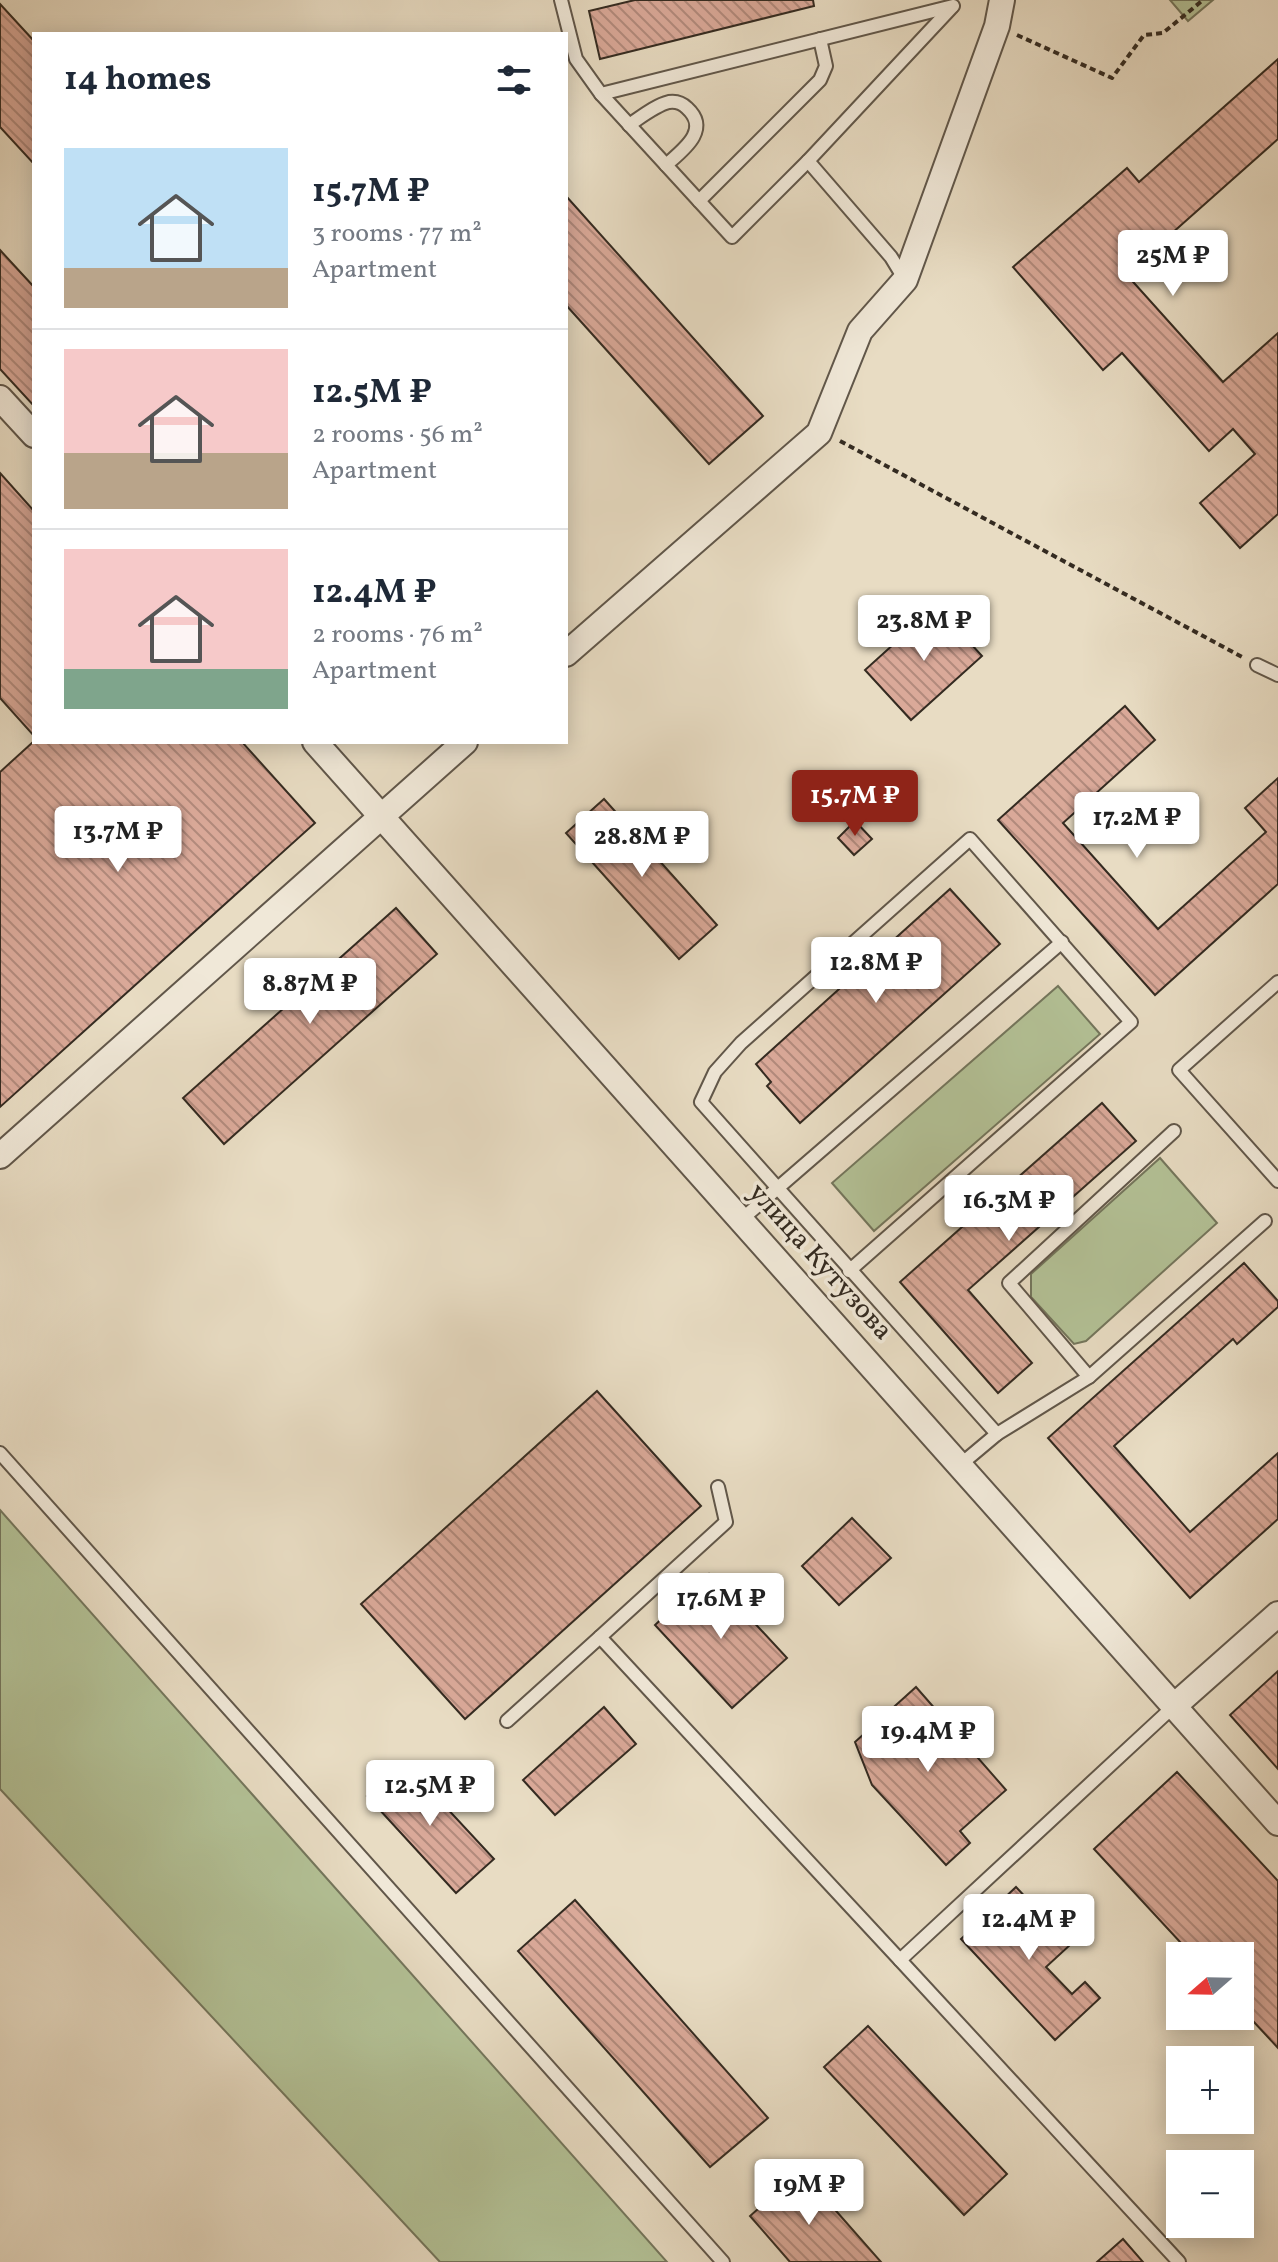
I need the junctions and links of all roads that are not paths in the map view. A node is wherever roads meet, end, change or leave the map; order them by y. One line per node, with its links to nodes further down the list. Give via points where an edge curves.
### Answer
1 (561, 0): 5 (lane, via 576,59)
2 (1002, 0): 10 (street)
3 (952, 3): 4 (lane); 7 (lane)
4 (820, 39): 5 (lane); 9 (lane, via 826,66 820,80)
5 (601, 94): 6 (lane)
6 (629, 125): 8 (lane); 8 (lane, via 665,103 685,106 697,128 692,141)
7 (808, 161): 9 (lane, via 732,237); 10 (lane)
8 (666, 165): 9 (lane)
9 (699, 201)
10 (905, 280): 13 (street, via 860,331 819,433)
11 (0, 398): 12 (street)
12 (32, 433)
13 (568, 652)
14 (1257, 665): 15 (lane)
15 (1278, 675)
16 (317, 744): 18 (street, улица Кутузова)
17 (463, 744): 18 (street)
18 (382, 815): 22 (street); 25 (street, улица Кутузова)
19 (1062, 942): 24 (lane); 24 (lane, via 970,839 715,1072 701,1102); 27 (lane, via 1131,1022)
20 (1278, 982): 23 (lane, via 1179,1070)
21 (1174, 1131): 28 (lane, via 1009,1283)
22 (0, 1156)
23 (1278, 1181)
24 (776, 1188): 25 (lane); 27 (lane)
25 (742, 1219): 31 (street, улица Кутузова)
26 (1265, 1221): 28 (lane)
27 (849, 1271): 29 (lane)
28 (1089, 1377): 29 (lane)
29 (997, 1434): 31 (lane)
30 (0, 1453): 39 (lane)
31 (960, 1465): 35 (street, улица Кутузова)
32 (718, 1487): 34 (lane, via 726,1522)
33 (1278, 1614): 35 (street)
34 (600, 1637): 36 (lane); 38 (lane)
35 (1173, 1707): 37 (street, улица Кутузова); 38 (lane)
36 (507, 1721)
37 (1278, 1823)
38 (900, 1960): 40 (lane)
39 (723, 2262)
40 (1179, 2262)

